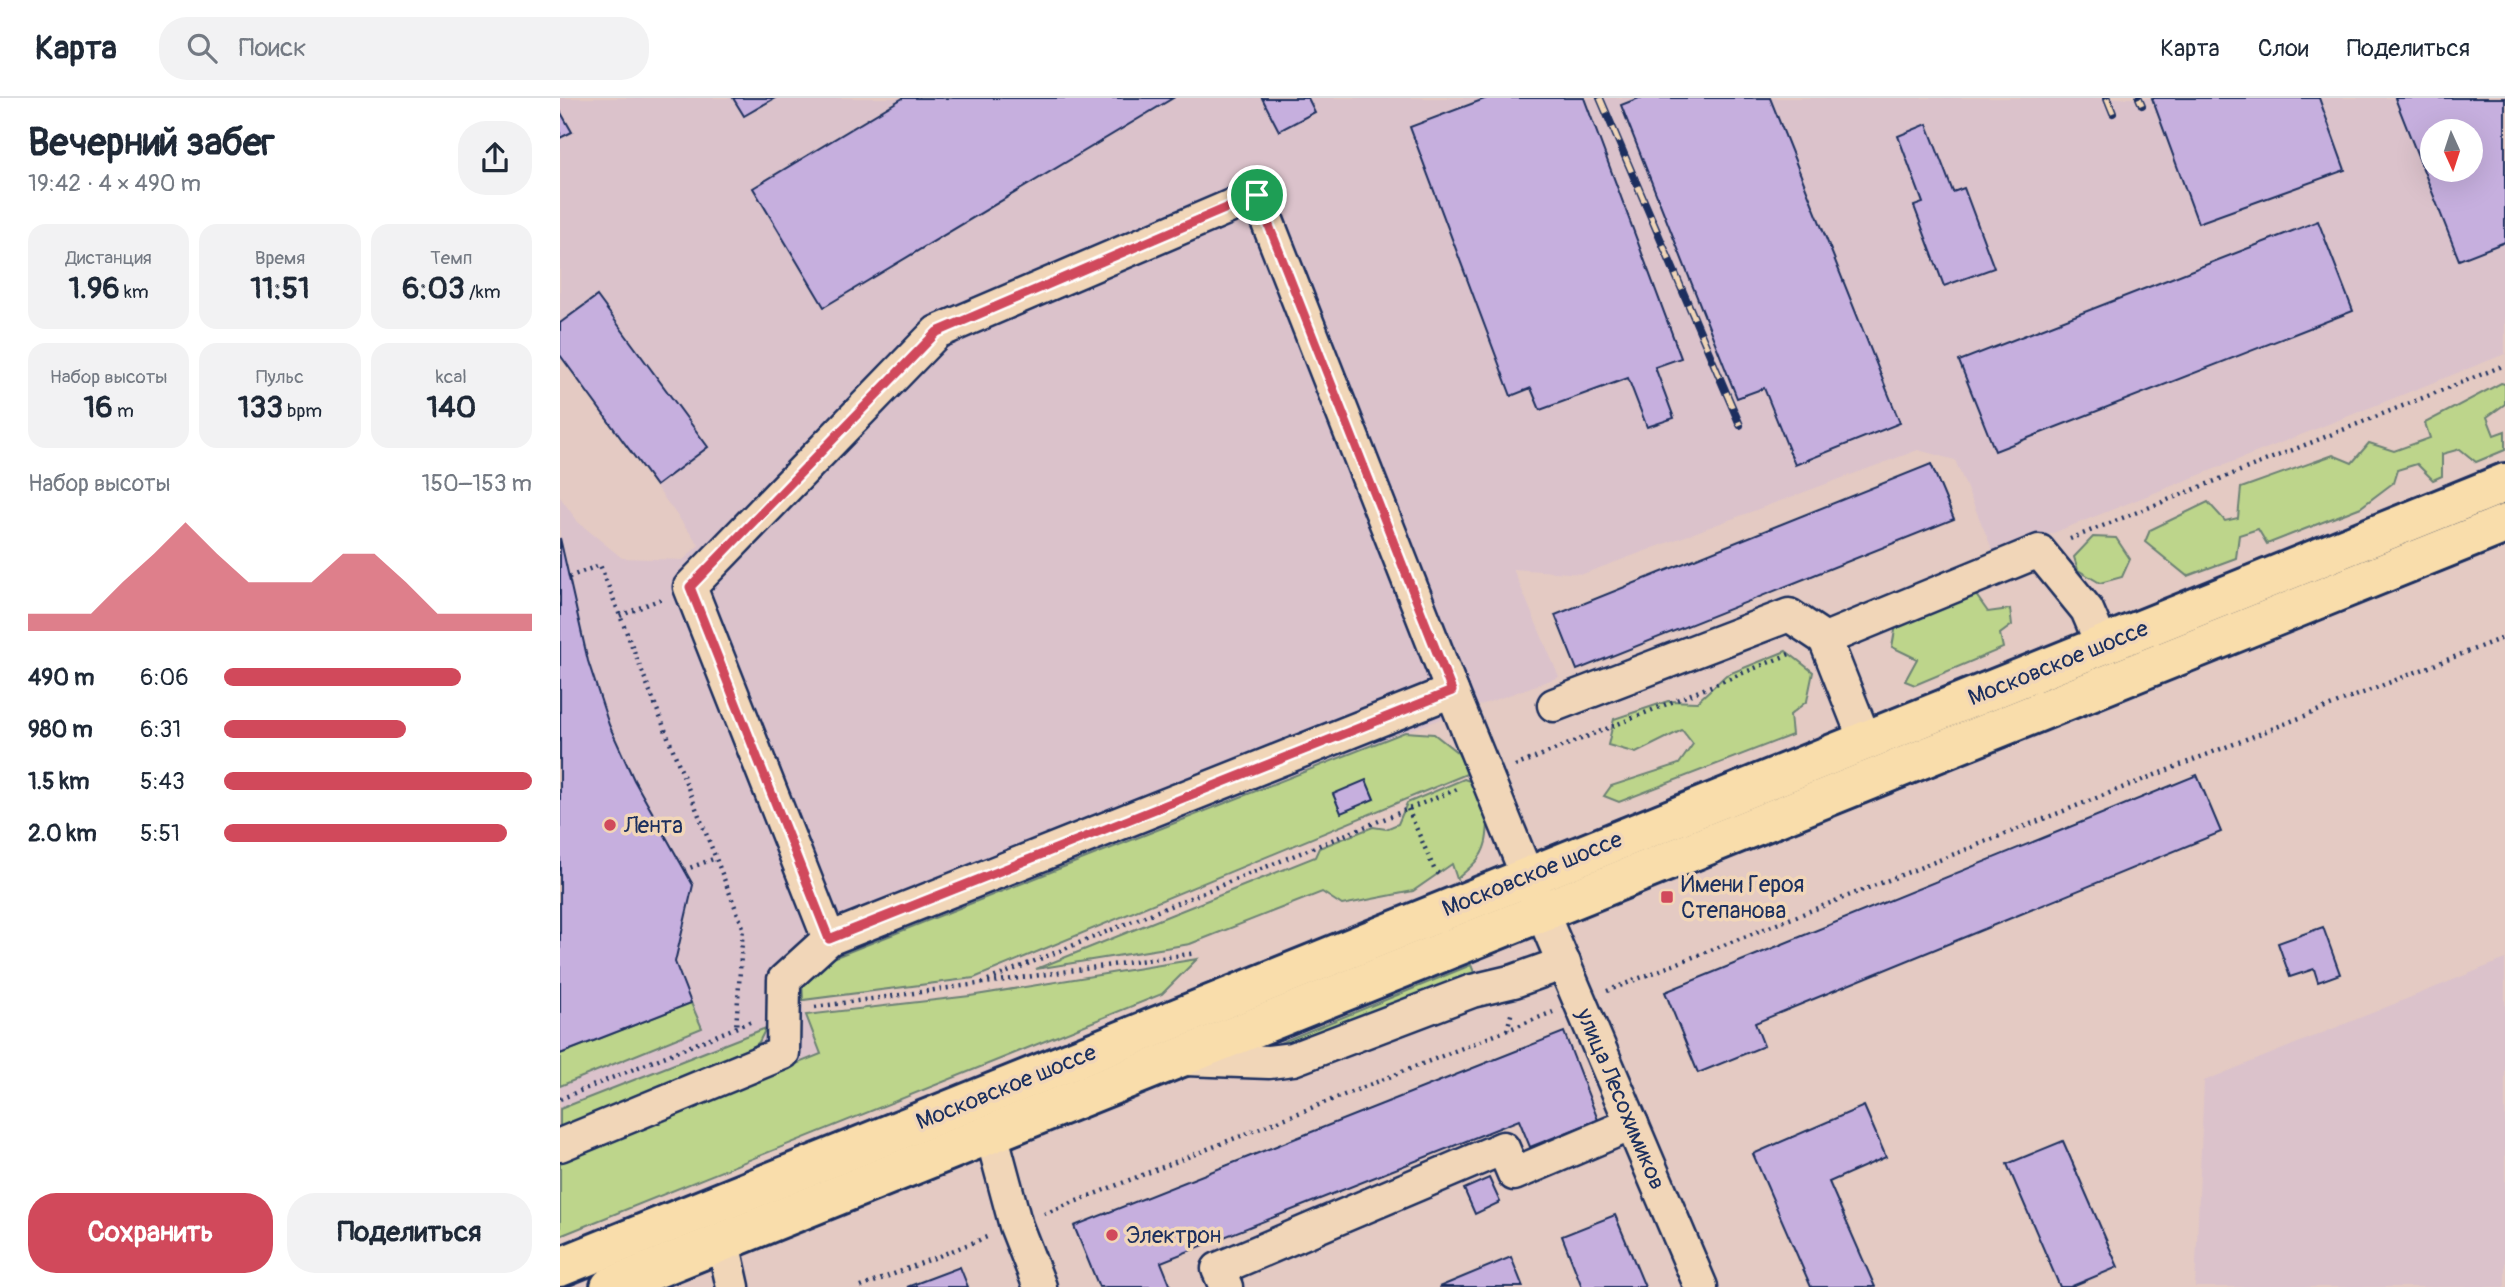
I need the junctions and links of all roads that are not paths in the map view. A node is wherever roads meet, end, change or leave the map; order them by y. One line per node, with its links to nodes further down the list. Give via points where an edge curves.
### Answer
1 (2505, 484): 4 (main road, Московское шоссе)
2 (2505, 524): 8 (main road, Московское шоссе)
3 (1825, 639): 4 (street, via 2039,551 2088,610); 6 (street, via 1789,615); 7 (street)
4 (2102, 645): 7 (main road, Московское шоссе)
5 (1452, 691): 8 (street, улица Лесохимиков); 9 (street); 9 (street, улица Лесохимиков, via 1257,195 937,332 690,587)
6 (1554, 705)
7 (1865, 740): 8 (main road, Московское шоссе)
8 (1534, 893): 10 (street, улица Лесохимиков); 11 (main road, Московское шоссе); 16 (main road, Московское шоссе)
9 (829, 939): 14 (street, via 784,980 783,1053)
10 (1564, 963): 11 (street, via 1472,991 1293,1059); 12 (street, улица Лесохимиков)
11 (1174, 1059): 13 (main road, Московское шоссе)
12 (1632, 1124): 20 (street, via 1514,1174 1503,1148 1218,1269); 21 (street, улица Лесохимиков)
13 (991, 1133): 15 (main road, Московское шоссе); 19 (street, via 1016,1226)
14 (560, 1145)
15 (723, 1242): 17 (main road, Московское шоссе); 18 (street)
16 (560, 1267)
17 (610, 1287)
18 (733, 1287)
19 (1040, 1287)
20 (1226, 1287)
21 (1701, 1287)

